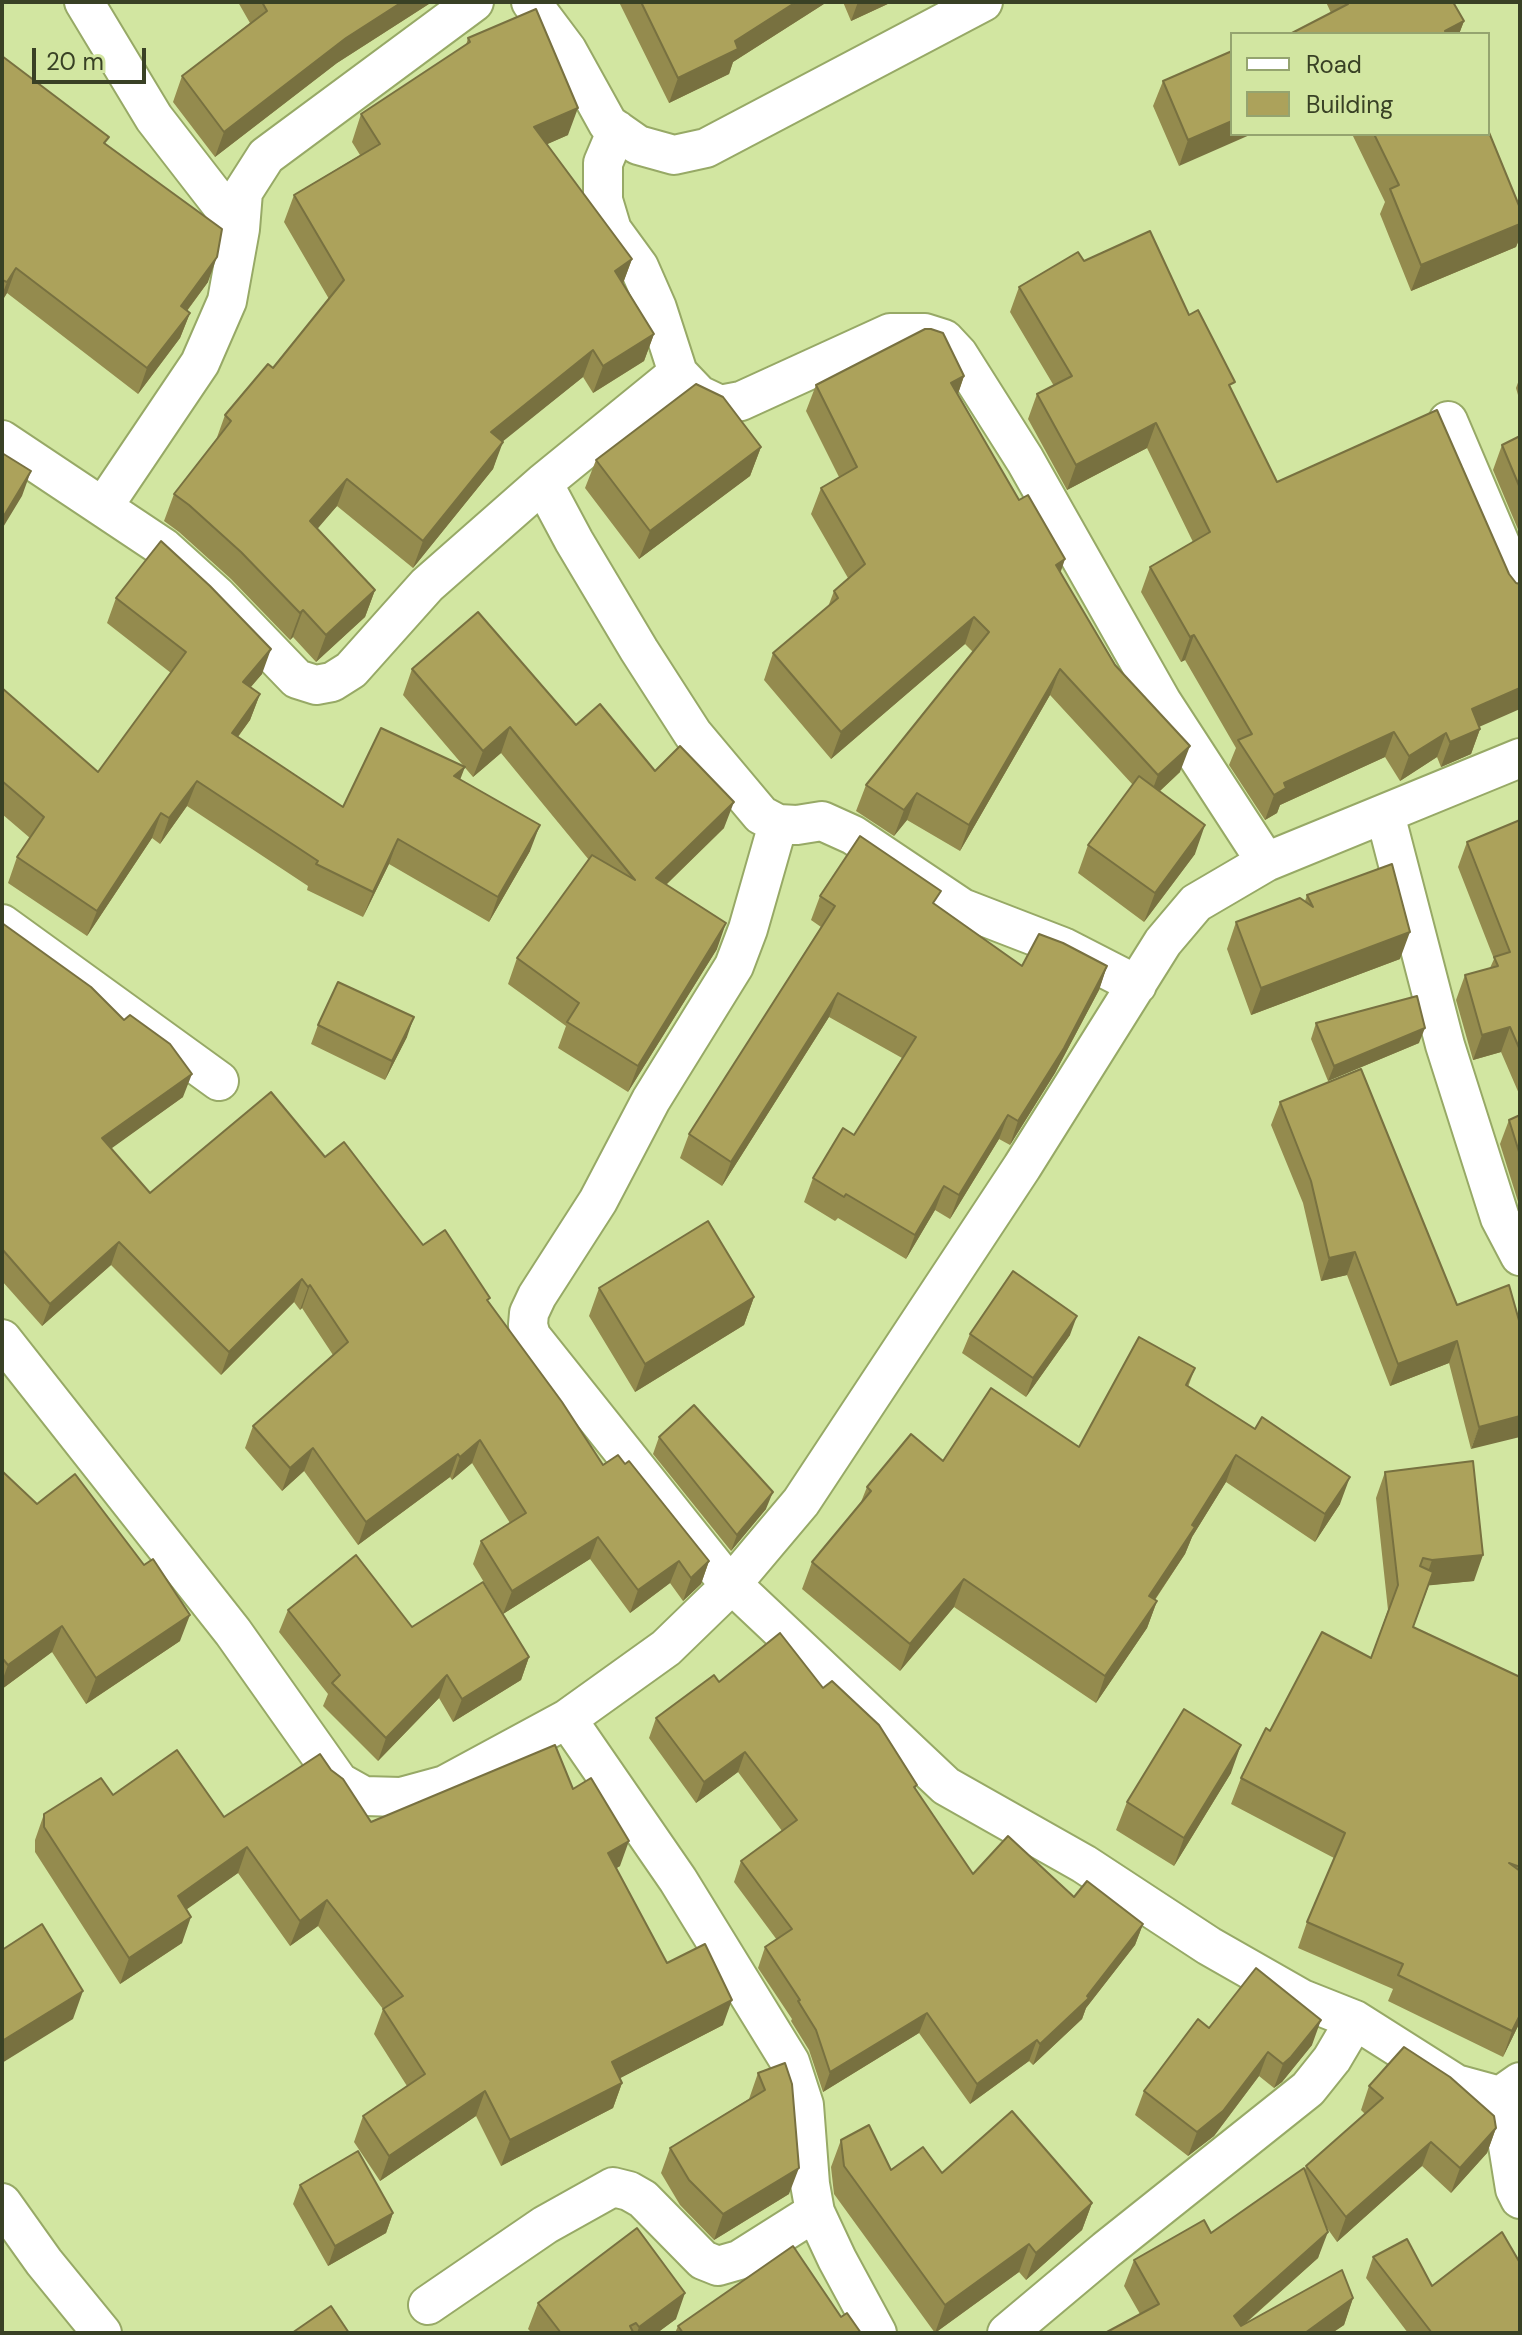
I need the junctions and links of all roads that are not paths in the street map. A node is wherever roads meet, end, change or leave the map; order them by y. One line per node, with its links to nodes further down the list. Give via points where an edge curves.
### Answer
1 (84, 2): 6 (street, via 154,118)
2 (474, 2): 6 (street, via 266,156 243,192)
3 (531, 2): 5 (street, via 567,50 608,124)
4 (983, 2): 5 (street, via 706,148 674,155 638,145)
5 (617, 130): 7 (street, via 603,163 603,200 612,230 639,267 657,308)
6 (240, 229): 11 (street, via 227,301 200,363)
7 (678, 373): 10 (street); 16 (street, via 699,395 720,405 741,401 890,333 944,339 1025,460 1162,702)
8 (1448, 421): 12 (street)
9 (2, 440): 11 (street)
10 (543, 483): 11 (street, via 427,585 351,670 316,685 297,679 164,548); 15 (street, via 693,734 761,815)
11 (103, 507)
12 (1520, 590)
13 (1520, 758): 14 (street)
14 (1385, 814): 16 (street); 20 (street, via 1445,1045 1500,1218)
15 (778, 824): 18 (street, via 822,821 853,835 962,908 1063,947); 22 (street, via 734,966 537,1296 528,1325 538,1347)
16 (1266, 862): 18 (street, via 1196,903 1163,942)
17 (2, 924): 19 (street)
18 (1137, 985): 22 (street, via 801,1502)
19 (219, 1081)
20 (1520, 1256)
21 (2, 1339): 23 (street, via 233,1632 339,1782 364,1796 401,1797 445,1785)
22 (731, 1585): 23 (street, via 666,1648); 24 (street, via 946,1786 1084,1864 1275,1984)
23 (567, 1719): 28 (street, via 678,1880 790,2062 804,2105)
24 (1355, 2020): 25 (street, via 1456,2084); 32 (street, via 1308,2089)
25 (1510, 2089): 26 (street, via 1515,2189)
26 (1520, 2199)
27 (2, 2203): 30 (street)
28 (815, 2212): 29 (street, via 739,2260 718,2266 703,2260 643,2199 613,2187 545,2225); 31 (street)
29 (428, 2305)
30 (102, 2333)
31 (877, 2333)
32 (1007, 2333)

